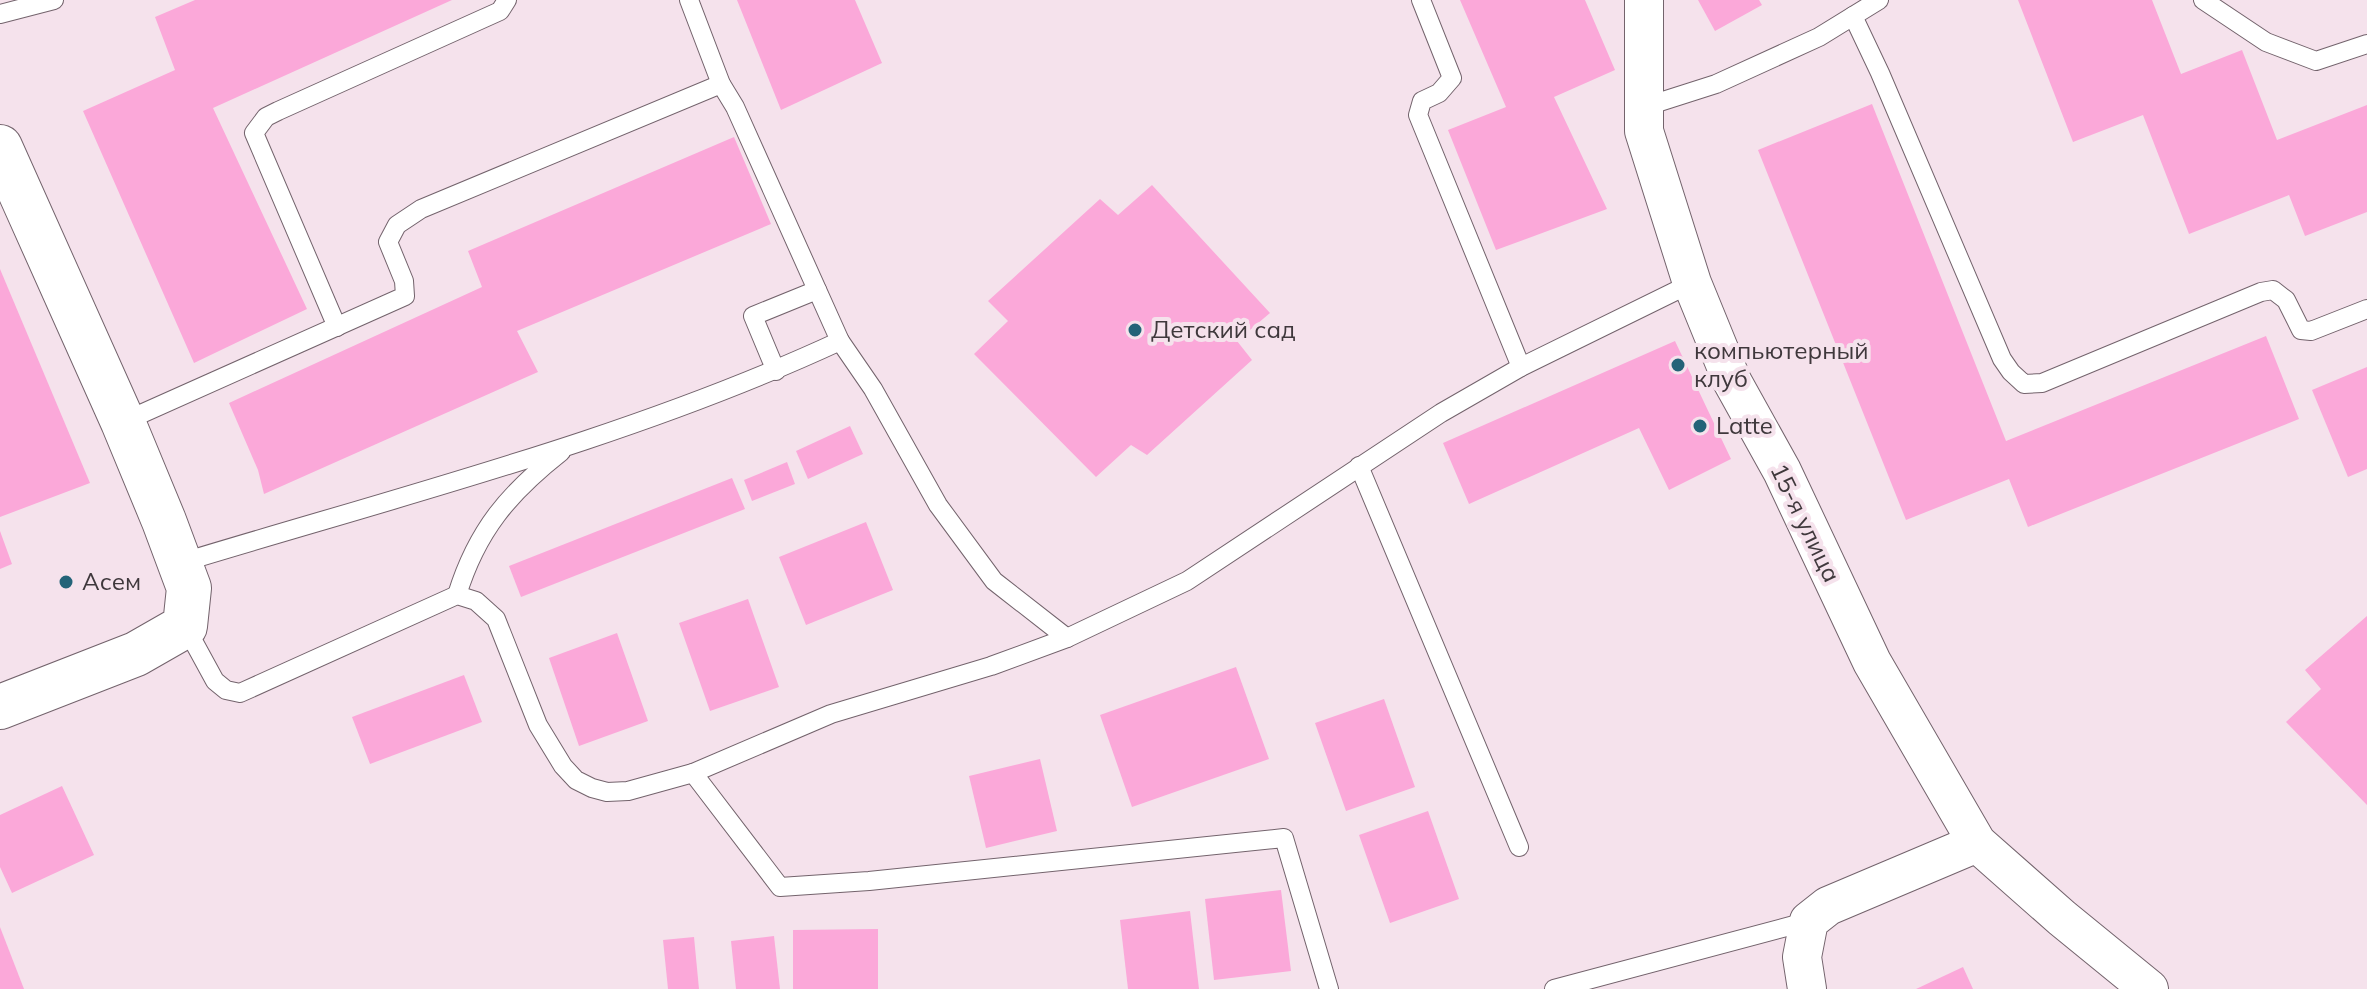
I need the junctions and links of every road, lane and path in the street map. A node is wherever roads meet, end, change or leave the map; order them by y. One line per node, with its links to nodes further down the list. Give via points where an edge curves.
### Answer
1 (54, 0): 8 (lane)
2 (507, 0): 17 (lane, via 500,11 266,117 254,133)
3 (689, 0): 11 (lane)
4 (1421, 0): 19 (lane, via 1452,78 1422,101 1418,115)
5 (1644, 0): 12 (street, 15-я улица)
6 (1879, 0): 9 (lane)
7 (2203, 0): 10 (lane, via 2266,42 2316,61)
8 (0, 14)
9 (1853, 16): 12 (lane, via 1716,84); 16 (lane, via 2002,359 2024,384 2042,383 2261,292 2273,290 2286,300 2301,330)
10 (2367, 44)
11 (721, 84): 15 (lane); 17 (lane, via 421,209 397,225 388,242 405,296)
12 (1644, 107): 14 (street, 15-я улица, via 1644,131)
13 (0, 147): 21 (street)
14 (1692, 283): 19 (lane); 30 (street, 15-я улица, via 1732,381 1782,471 1872,662)
15 (817, 290): 18 (lane); 20 (lane, via 753,316)
16 (2367, 309)
17 (337, 327): 21 (lane)
18 (840, 341): 20 (lane); 27 (lane, via 970,551 994,581)
19 (1521, 367): 23 (lane)
20 (776, 371): 22 (lane)
21 (123, 422): 24 (street)
22 (570, 445): 24 (lane); 25 (lane, via 503,503 479,539)
23 (1359, 466): 27 (lane, via 1187,581); 31 (lane)
24 (180, 563): 26 (street, via 189,588)
25 (457, 595): 26 (lane, via 240,693 215,681); 29 (lane, via 476,601 496,619 538,725 576,780 607,792 628,791)
26 (185, 626): 28 (street, via 136,654)
27 (1067, 638): 29 (lane, via 831,714)
28 (0, 707)
29 (693, 773): 33 (lane, via 780,887 1284,838)
30 (1977, 843): 32 (street, via 1828,906); 36 (street, 15-я улица)
31 (1519, 847)
32 (1809, 921): 34 (lane); 35 (street, via 1802,957)
33 (1329, 989)
34 (1554, 989)
35 (1807, 989)
36 (2149, 989)

